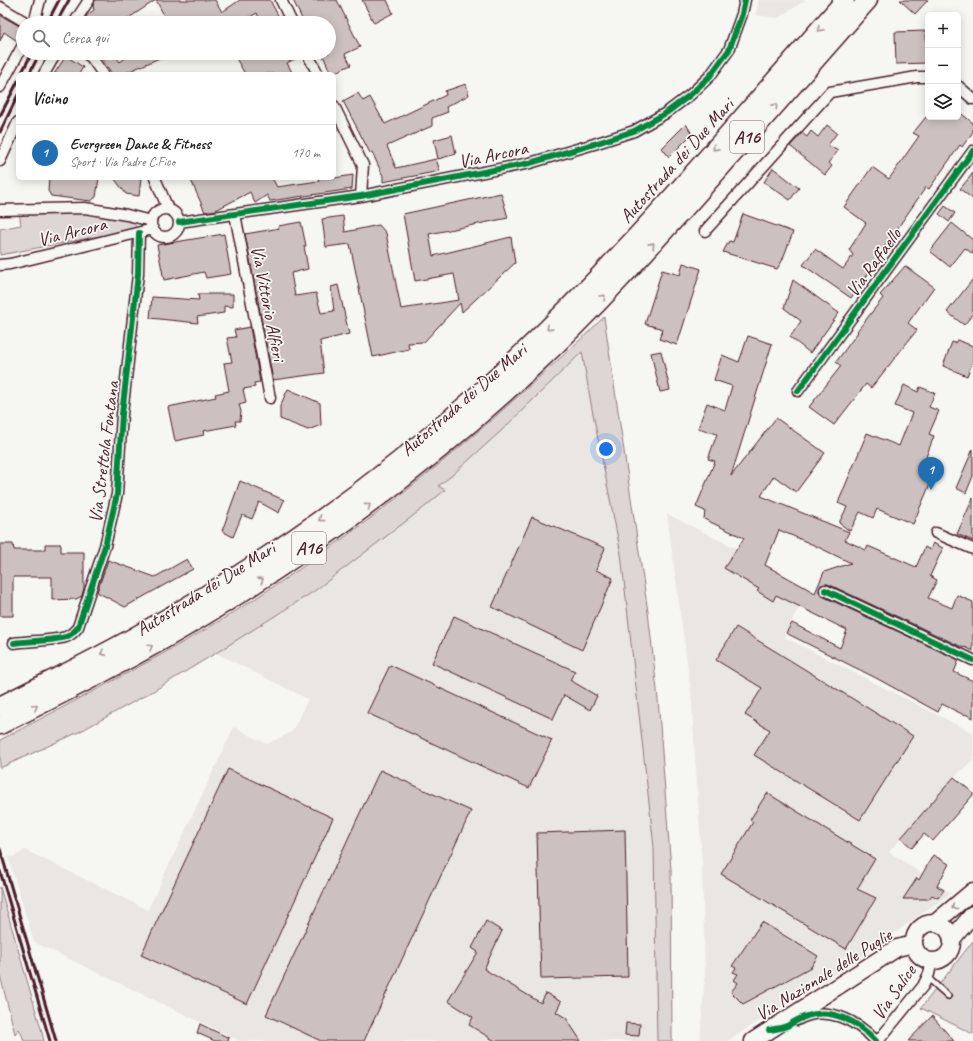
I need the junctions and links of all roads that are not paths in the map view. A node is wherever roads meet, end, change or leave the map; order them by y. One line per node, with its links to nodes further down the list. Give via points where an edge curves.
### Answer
1 (40, 0): 9 (street)
2 (88, 0): 10 (street)
3 (281, 0): 11 (street)
4 (745, 0): 28 (street, Via Arcora, via 729,50 710,76 666,113 634,131 534,162)
5 (845, 0): 44 (highway, Autostrada dei Due Mari / A16, one-way to 44, via 621,254 526,350 451,417 369,484 313,525 204,596 145,631)
6 (868, 0): 45 (highway, Autostrada dei Due Mari / A16, one-way to 6, via 146,650 245,591 379,498 433,455 537,363 625,274)
7 (0, 7): 8 (street)
8 (16, 16)
9 (36, 16)
10 (78, 16)
11 (289, 16)
12 (16, 58): 20 (street)
13 (52, 60): 16 (street)
14 (93, 60): 17 (street)
15 (311, 60): 18 (street)
16 (45, 72)
17 (102, 72)
18 (317, 72)
19 (925, 77): 34 (street, via 830,92)
20 (0, 87)
21 (961, 88): 22 (street)
22 (973, 98)
23 (336, 110): 28 (street, via 363,164)
24 (16, 126): 26 (street)
25 (973, 152): 37 (street, Via Raffaello)
26 (0, 162)
27 (156, 180): 29 (street)
28 (361, 196): 31 (street, Via Arcora)
29 (168, 209): 32 (street, via 176,214); 33 (street, Via Arcora, via 159,210 153,216)
30 (0, 210): 33 (street, via 85,208 128,215)
31 (235, 214): 32 (street, Via Arcora); 38 (street, Via Vittorio Alfieri)
32 (179, 222): 33 (street, via 176,231 169,236 160,236)
33 (152, 225): 35 (street, Via Arcora)
34 (705, 231)
35 (139, 233): 36 (street, Via Arcora); 42 (street, Via Strettola Fontana, via 138,274 122,414 117,494 105,546 78,627 74,632 57,638)
36 (0, 265)
37 (798, 391)
38 (270, 398)
39 (936, 533): 40 (street)
40 (973, 549)
41 (825, 590): 43 (street)
42 (14, 643)
43 (973, 660)
44 (0, 706)
45 (0, 725)
46 (973, 891): 48 (main road, one-way to 48)
47 (973, 914): 49 (main road)
48 (935, 923): 49 (main road, via 946,928); 50 (main road, via 919,928)
49 (952, 939): 51 (main road, via 947,955)
50 (914, 944): 51 (main road, via 918,954); 54 (main road, Via Nazionale delle Puglie, via 897,948)
51 (932, 961): 52 (street, Via Salice)
52 (928, 978): 53 (lane); 56 (street, Via Salice)
53 (948, 996)
54 (769, 1030): 55 (main road, Via Nazionale delle Puglie); 56 (street, via 786,1027 808,1015 823,1013 846,1018 861,1026)
55 (753, 1041)
56 (877, 1041)

